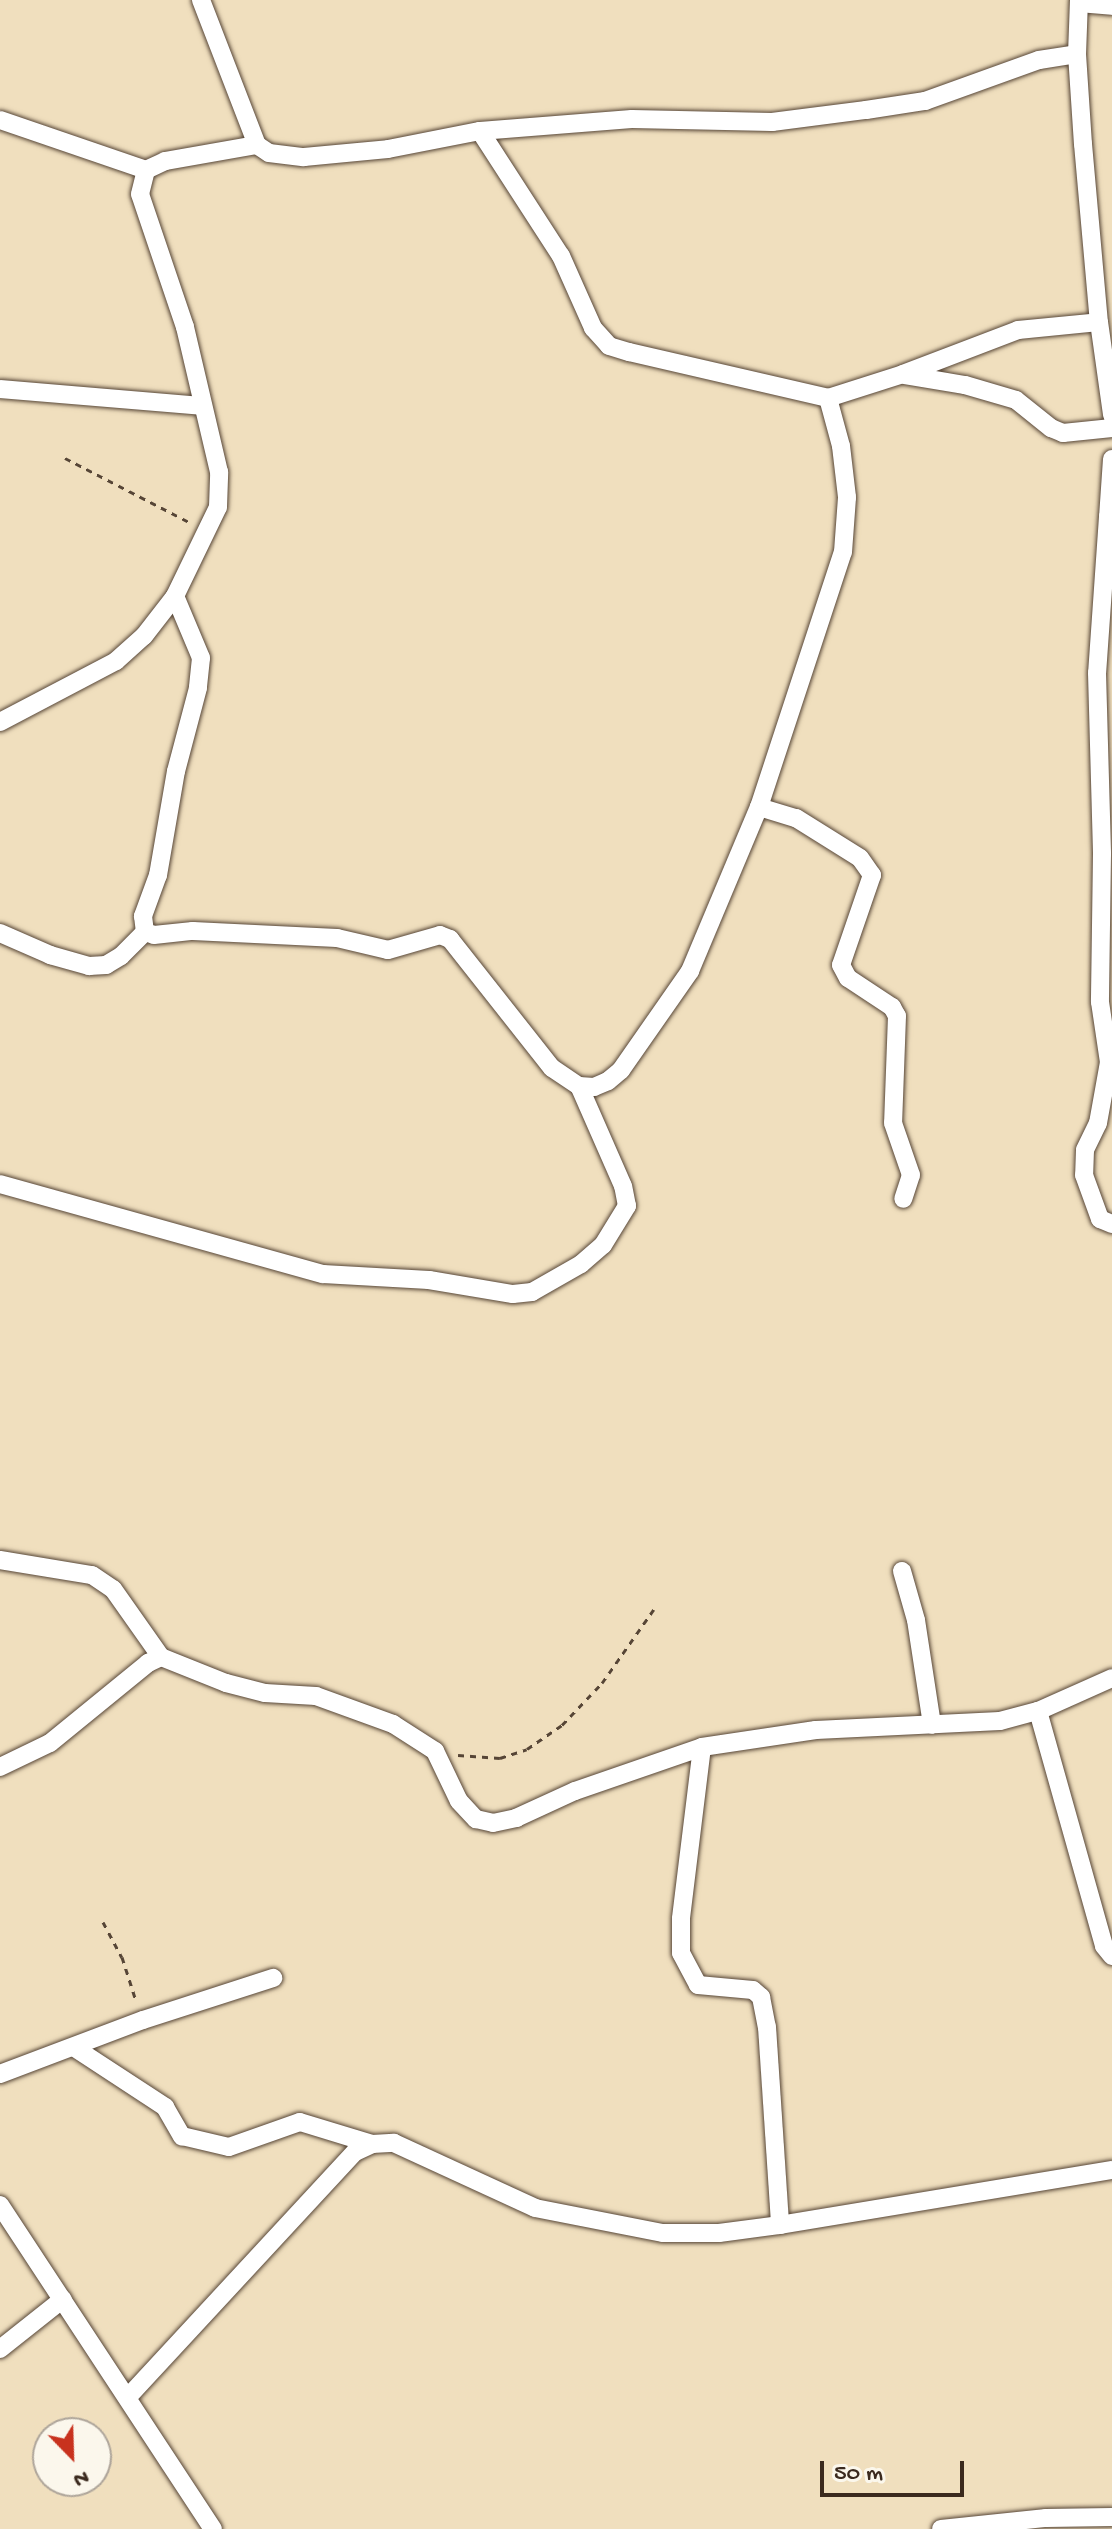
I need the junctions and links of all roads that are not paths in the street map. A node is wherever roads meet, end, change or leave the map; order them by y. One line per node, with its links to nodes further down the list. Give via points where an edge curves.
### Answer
1 (201, 0): 7 (street)
2 (1079, 2): 3 (street); 4 (street)
3 (1112, 6)
4 (1077, 54): 6 (street, via 1039,60 925,101 866,110 772,122 632,119); 9 (street)
5 (0, 120): 8 (street)
6 (480, 131): 7 (street, via 388,149 304,157 269,153); 12 (street, via 540,220 593,328 609,346)
7 (257, 145): 8 (street, via 165,161)
8 (146, 170): 13 (street, via 140,194 185,327)
9 (1099, 322): 10 (street, via 1018,330); 14 (street)
10 (903, 374): 12 (street); 15 (street, via 1016,400 1063,433)
11 (0, 389): 13 (street)
12 (828, 398): 20 (street, via 847,497 843,552)
13 (201, 406): 18 (street, via 219,472 218,507)
14 (1112, 415)
15 (1112, 428)
16 (1112, 459): 17 (street)
17 (1110, 522): 21 (street, via 1097,673)
18 (175, 596): 19 (street, via 116,661); 22 (street, via 201,658 158,875 143,916)
19 (0, 722)
20 (759, 807): 24 (street, via 690,971 621,1070 594,1087); 26 (street, via 796,818 860,858 872,875 842,972 897,1016 893,1123 911,1175)
21 (1106, 924): 27 (street, via 1100,1002 1109,1062 1098,1123 1085,1150 1084,1175 1100,1219)
22 (145, 932): 23 (street, via 114,961 89,966); 24 (street, via 337,938 388,950 440,935 450,939 552,1068)
23 (0, 933)
24 (579, 1086): 25 (street, via 627,1206 603,1245 532,1292 323,1274)
25 (0, 1184)
26 (903, 1199)
27 (1112, 1224)
28 (0, 1560): 30 (street, via 92,1575 113,1589)
29 (902, 1571): 33 (street, via 916,1620)
30 (161, 1657): 34 (street, via 247,1689 331,1700 393,1724 435,1751 459,1801 476,1819 493,1823); 35 (street, via 50,1743)
31 (1112, 1678): 32 (street)
32 (1038, 1711): 33 (street, via 1000,1721); 36 (street, via 1104,1946)
33 (932, 1725): 34 (street, via 816,1730)
34 (702, 1747): 43 (street, via 681,1953 698,1985 753,1990 761,1997)
35 (0, 1767)
36 (1112, 1956)
37 (273, 1978): 38 (street)
38 (75, 2048): 39 (street); 40 (street, via 165,2107 182,2136 229,2147 300,2122)
39 (0, 2074)
40 (372, 2144): 43 (street, via 394,2143 535,2208 610,2224 663,2233); 46 (street, via 355,2152)
41 (1112, 2170): 43 (street)
42 (0, 2205): 44 (street)
43 (780, 2225)
44 (63, 2299): 45 (street); 46 (street)
45 (0, 2349)
46 (128, 2397): 48 (street)
47 (1112, 2517): 49 (street)
48 (213, 2529)
49 (941, 2529)

